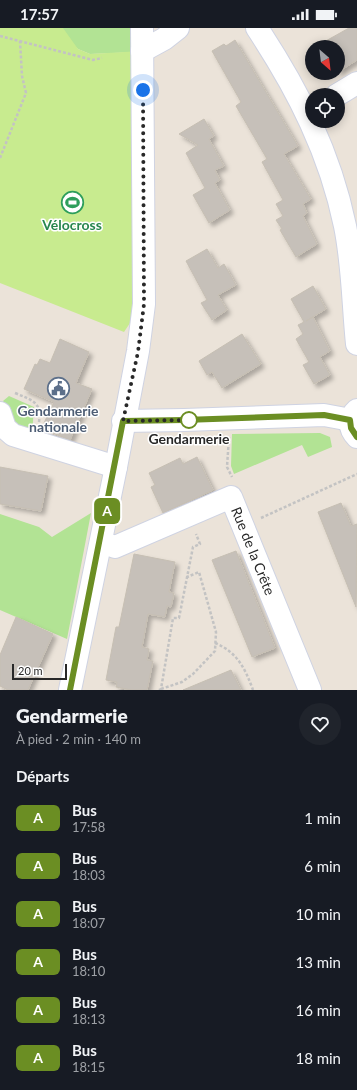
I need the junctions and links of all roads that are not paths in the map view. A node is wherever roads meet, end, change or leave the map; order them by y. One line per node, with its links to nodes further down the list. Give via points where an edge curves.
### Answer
1 (142, 28): 4 (street)
2 (178, 28): 4 (street)
3 (257, 28): 7 (street)
4 (142, 51): 11 (street, via 144,304 138,352)
5 (357, 82): 6 (street)
6 (345, 90)
7 (305, 106)
8 (315, 128): 9 (street, via 345,227)
9 (357, 344)
10 (0, 413): 13 (street, via 6,428 13,435)
11 (123, 421): 12 (street, via 324,415); 13 (street)
12 (355, 422)
13 (116, 467): 14 (street)
14 (101, 542): 15 (street); 16 (street, Rue de la Crête, via 115,547 230,497)
15 (70, 690)
16 (310, 690)

